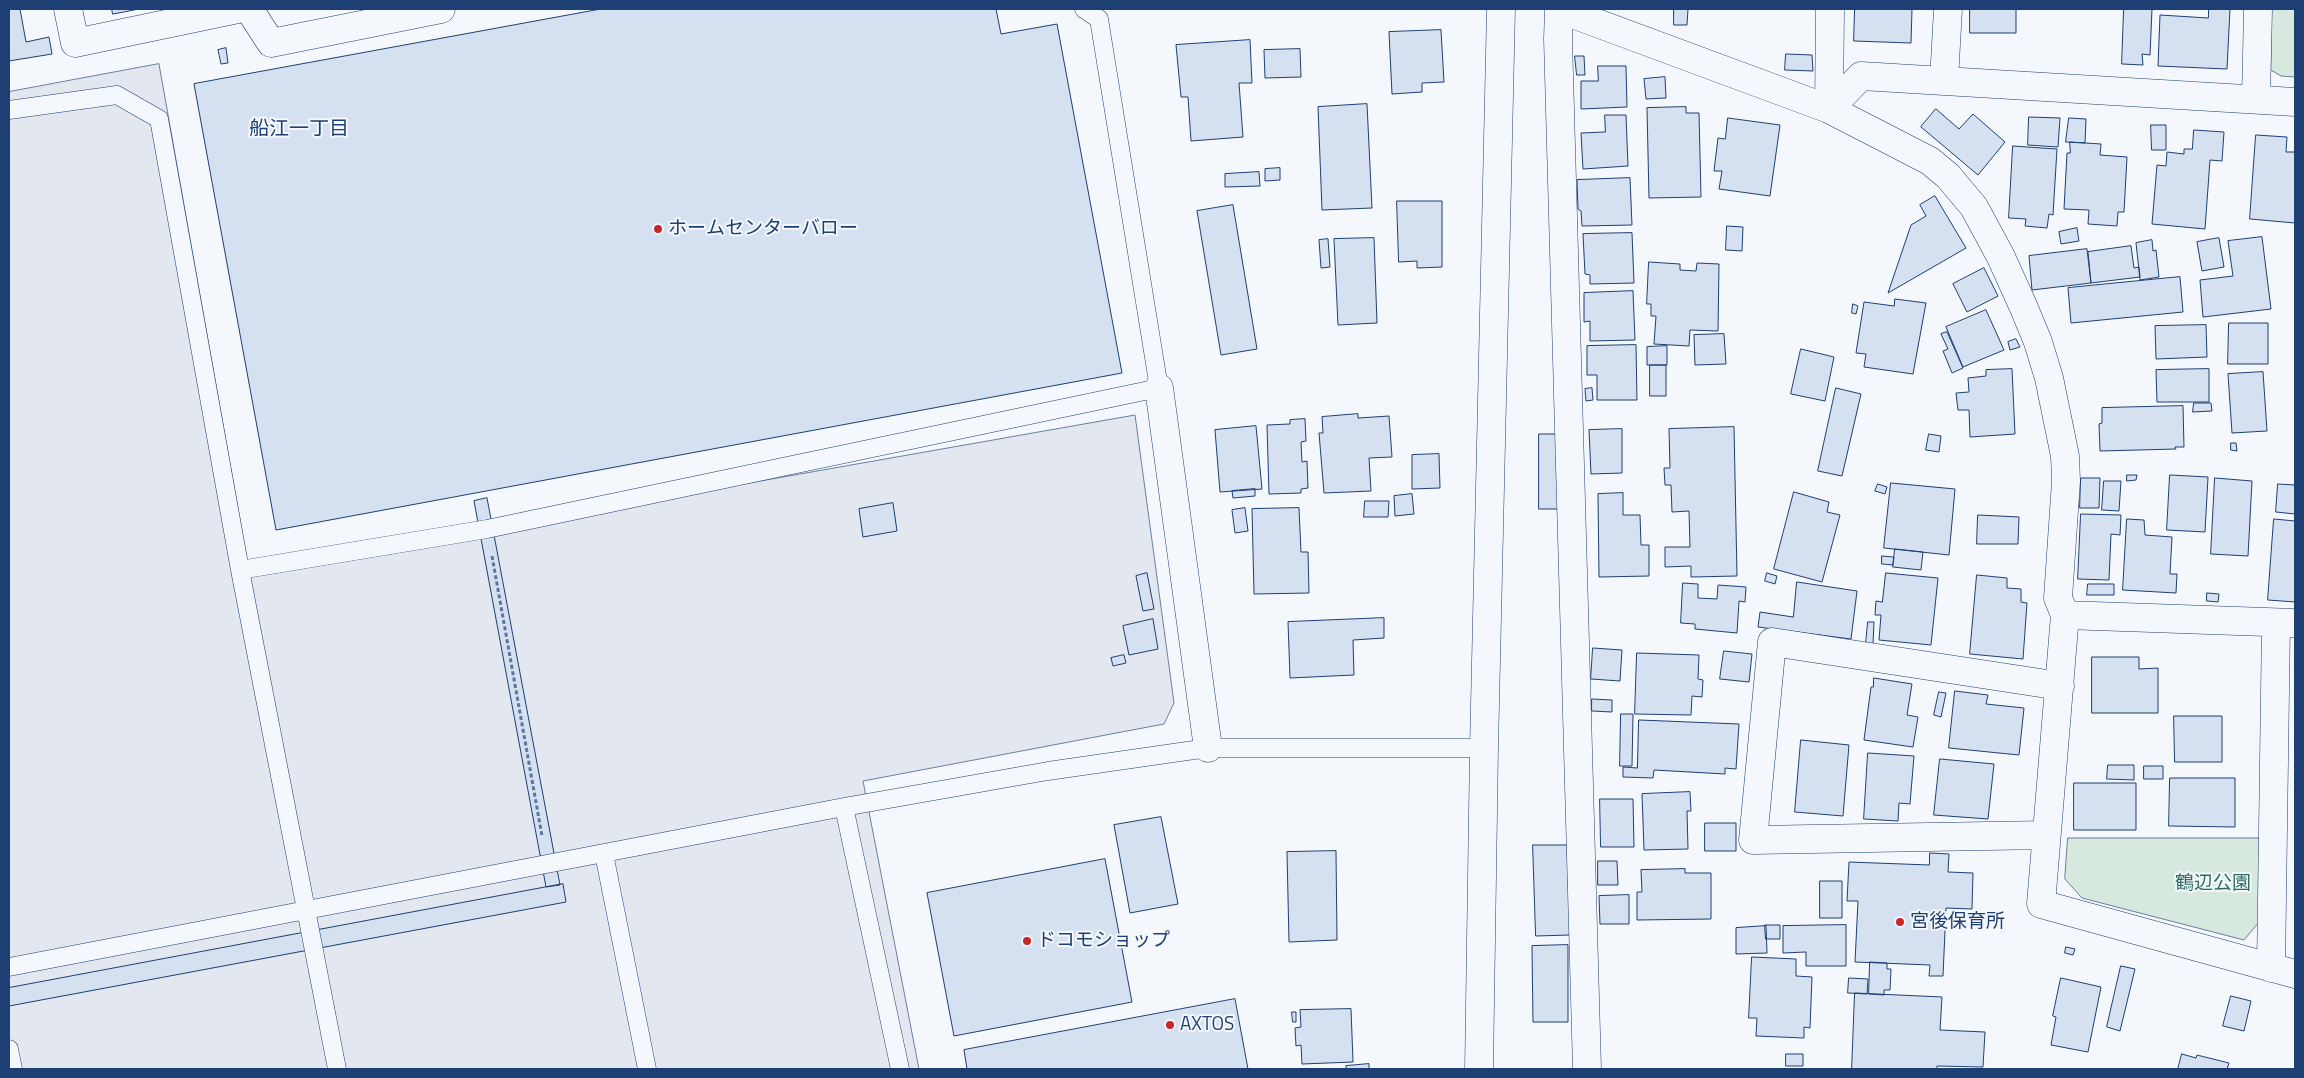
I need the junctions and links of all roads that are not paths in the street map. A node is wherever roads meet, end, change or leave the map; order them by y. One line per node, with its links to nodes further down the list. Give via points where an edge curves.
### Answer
1 (68, 9): 2 (street, via 75,43)
2 (238, 9)
3 (249, 9): 4 (street, via 271,43)
4 (441, 9)
5 (1084, 9): 16 (lane, via 1099,19)
6 (1501, 9): 22 (street)
7 (1559, 9): 14 (street); 35 (street)
8 (1830, 9): 14 (street)
9 (1948, 9): 11 (street)
10 (2258, 9): 12 (street)
11 (1944, 80): 12 (street); 14 (street, via 1861,76)
12 (2256, 99): 13 (street)
13 (2295, 102)
14 (1829, 109): 18 (street, via 1930,161 1948,176 1974,207 2001,257 2038,342 2065,456 2058,598)
15 (9, 110): 17 (lane, via 117,95 159,119)
16 (1159, 388): 17 (lane, via 487,528); 21 (street)
17 (240, 570): 26 (lane)
18 (2065, 615): 19 (street); 20 (street)
19 (2286, 623): 28 (street)
20 (2060, 686): 24 (street); 24 (street, via 1772,642 1753,840)
21 (1208, 748): 22 (lane); 23 (lane, via 1048,771)
22 (1484, 748): 34 (street)
23 (844, 808): 25 (lane); 33 (lane)
24 (2046, 835): 28 (street, via 2040,904)
25 (604, 854): 26 (lane); 32 (lane)
26 (307, 911): 27 (lane); 31 (lane)
27 (9, 967)
28 (2283, 971)
29 (9, 1049): 30 (lane)
30 (13, 1069)
31 (337, 1069)
32 (647, 1069)
33 (900, 1069)
34 (1479, 1069)
35 (1587, 1069)

